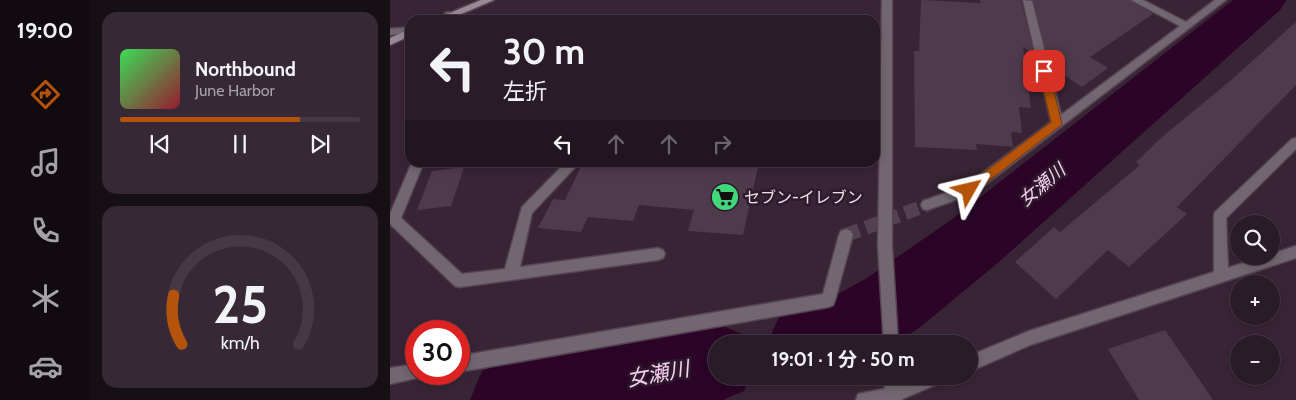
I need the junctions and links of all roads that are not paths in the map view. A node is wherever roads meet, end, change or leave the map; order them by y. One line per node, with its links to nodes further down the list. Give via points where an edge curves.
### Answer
1 (488, 0): 6 (main road)
2 (887, 0): 12 (street)
3 (1136, 0): 7 (street)
4 (1221, 0): 7 (street)
5 (1027, 1): 13 (street)
6 (448, 15)
7 (1187, 26): 13 (street)
8 (405, 31): 9 (street)
9 (390, 32)
10 (405, 34): 11 (main road)
11 (390, 42)
12 (880, 105): 23 (street)
13 (1057, 124): 17 (street, via 969,190)
14 (1296, 142): 22 (street, via 1220,216)
15 (416, 167): 21 (street, via 394,220 460,281)
16 (569, 167): 21 (street, via 526,211)
17 (927, 205)
18 (846, 235): 25 (street, via 828,300)
19 (1296, 252): 22 (street)
20 (658, 254): 21 (street)
21 (511, 274)
22 (1221, 277): 24 (street, via 1029,338)
23 (891, 335)
24 (978, 360)
25 (470, 362)
26 (405, 374): 27 (street)
27 (390, 376)
28 (893, 385): 30 (street)
29 (920, 385): 30 (street)
30 (894, 398): 31 (street)
31 (864, 400)

